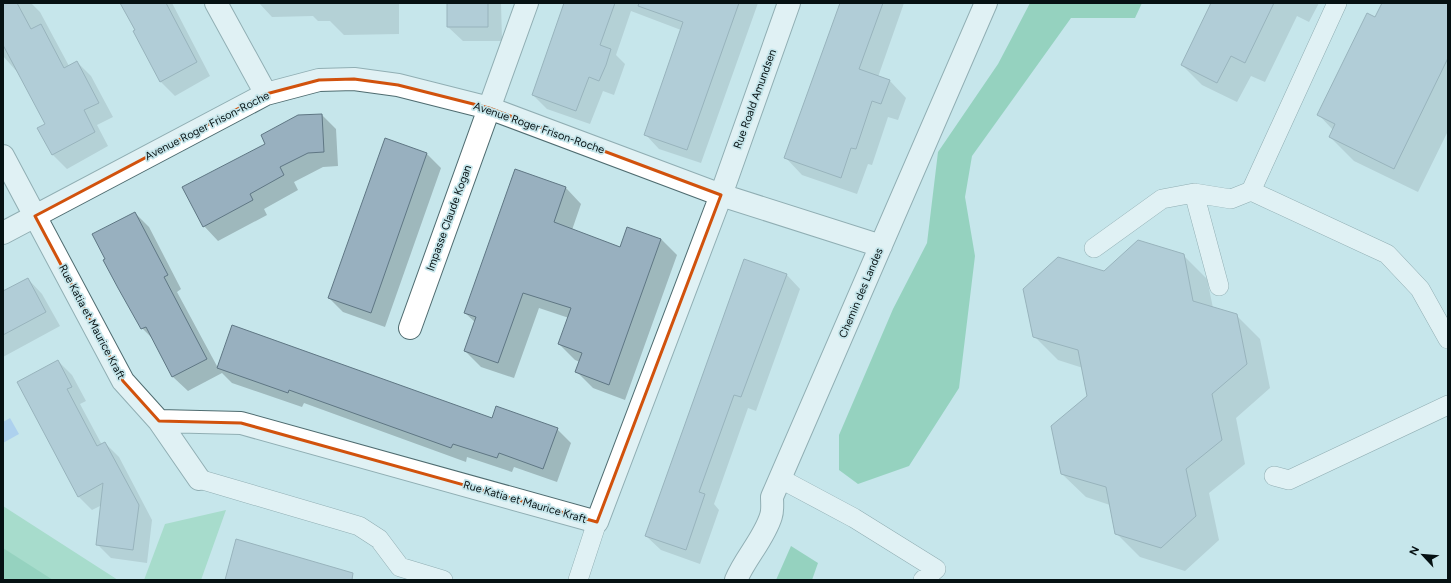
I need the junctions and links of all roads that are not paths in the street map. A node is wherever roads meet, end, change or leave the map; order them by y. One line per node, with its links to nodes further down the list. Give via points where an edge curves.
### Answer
1 (216, 3): 6 (street)
2 (527, 3): 7 (street)
3 (789, 3): 11 (street, Rue Roald Amundsen)
4 (986, 3): 14 (street, Chemin des Landes)
5 (1337, 3): 9 (lane)
6 (266, 94): 7 (street, Avenue Roger Frison-Roche, via 319,80 354,79 398,86); 12 (street, Avenue Roger Frison-Roche)
7 (490, 108): 11 (street, Avenue Roger Frison-Roche); 17 (street, Impasse Claude Kogan)
8 (3, 156): 12 (street, Rue Katia et Maurice Kraft)
9 (1251, 191): 10 (lane, via 1231,198); 18 (lane, via 1387,254 1420,289)
10 (1194, 193): 15 (lane, via 1162,199); 16 (lane)
11 (721, 195): 14 (street, Avenue Roger Frison-Roche); 24 (street, Rue Katia et Maurice Kraft)
12 (35, 216): 13 (street, Avenue Roger Frison-Roche); 20 (street, Rue Katia et Maurice Kraft, via 123,381)
13 (3, 233)
14 (881, 246): 23 (street, Chemin des Landes)
15 (1094, 248)
16 (1219, 286)
17 (410, 328)
18 (1448, 338)
19 (1448, 405): 21 (lane, via 1289,480)
20 (159, 421): 22 (street, Rue Katia et Maurice Kraft); 24 (street, Rue Katia et Maurice Kraft, via 241,423)
21 (1274, 476)
22 (199, 479): 25 (lane, via 359,526 379,539 400,568)
23 (781, 479): 27 (street, Chemin des Landes, via 772,496 772,515); 28 (lane, via 854,518 936,569)
24 (597, 522): 26 (lane)
25 (443, 580)
26 (578, 580)
27 (736, 580)
28 (923, 580)

